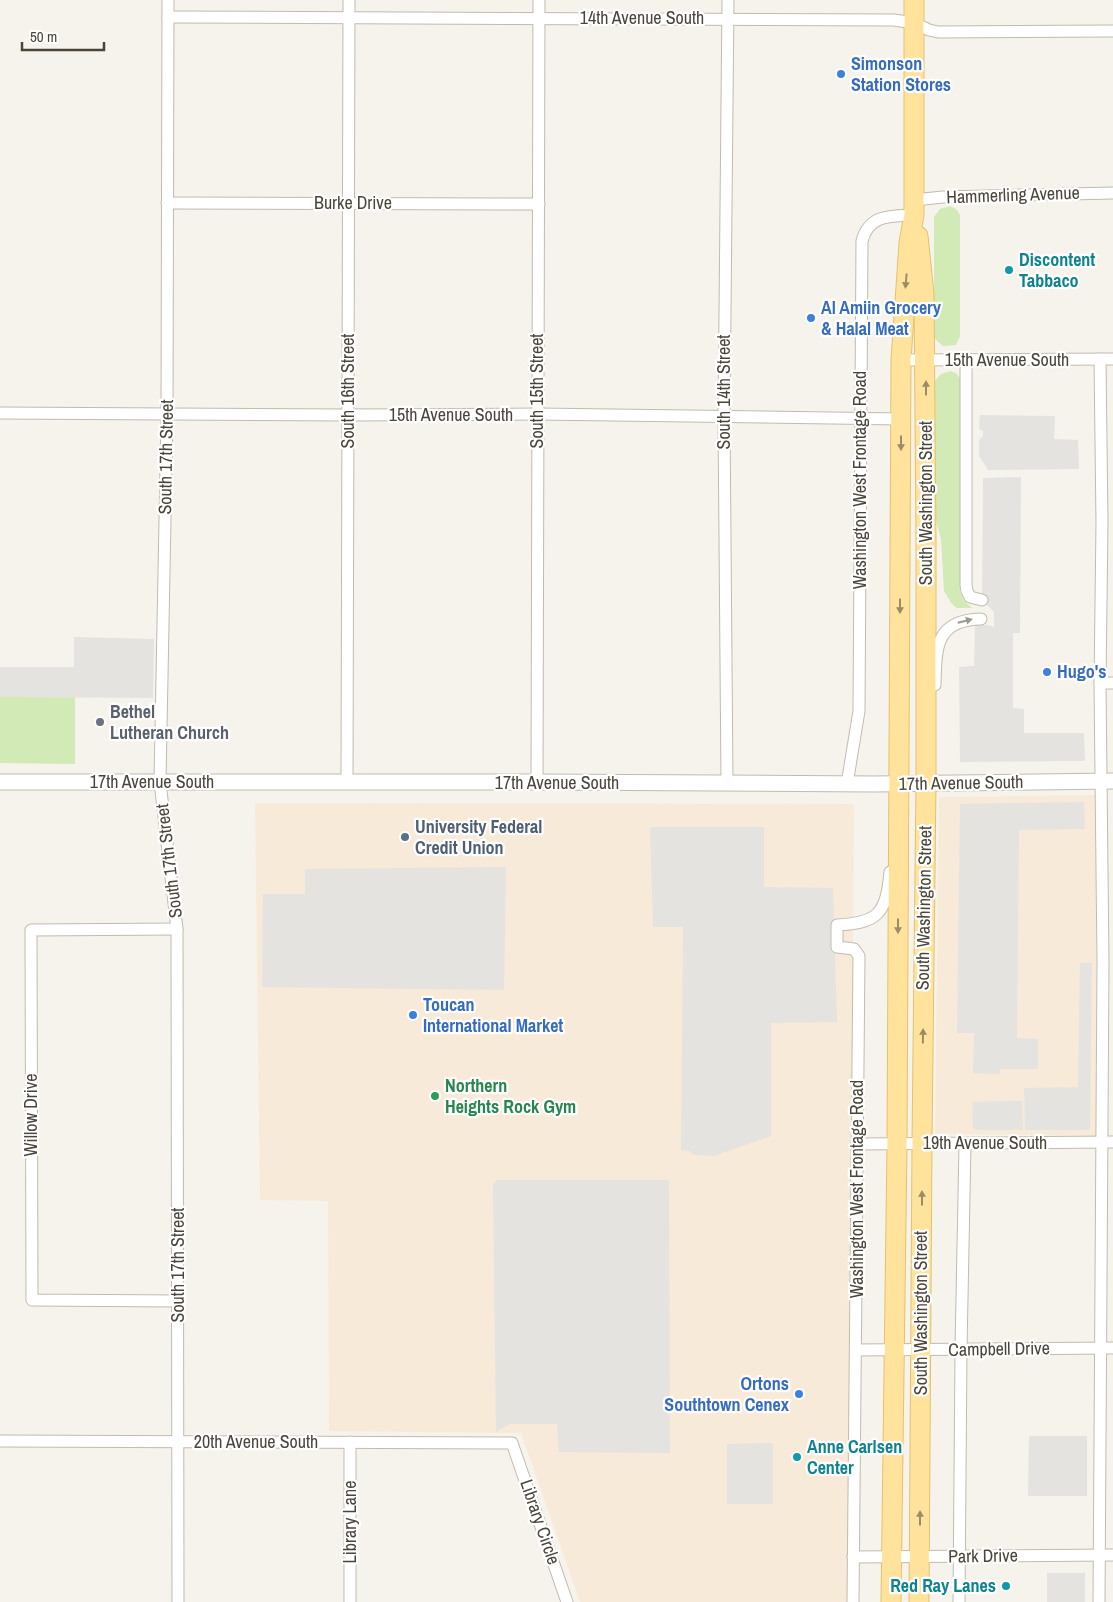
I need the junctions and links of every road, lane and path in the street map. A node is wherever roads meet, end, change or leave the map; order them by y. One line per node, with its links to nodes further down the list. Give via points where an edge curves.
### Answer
1 (168, 0): 6 (street, South 17th Street)
2 (349, 0): 7 (street, South 16th Street)
3 (539, 0): 8 (street, South 15th Street)
4 (728, 0): 9 (street, South 14th Street)
5 (914, 0): 10 (main road, South Washington Street)
6 (168, 17): 7 (street, 14th Avenue South); 13 (street, South 17th Street)
7 (349, 17): 8 (street, 14th Avenue South); 14 (street, South 16th Street)
8 (539, 18): 9 (street, 14th Avenue South); 15 (street, South 15th Street)
9 (728, 18): 10 (street, 14th Avenue South); 26 (street, South 14th Street)
10 (914, 23): 11 (street, 14th Avenue South, via 938,32); 16 (main road, South Washington Street)
11 (1113, 31)
12 (1113, 193): 16 (street, Hammerling Avenue, via 943,197)
13 (167, 203): 14 (street, Burke Drive); 23 (street, South 17th Street)
14 (348, 203): 15 (street, Burke Drive); 25 (street, South 16th Street)
15 (539, 204): 24 (street, South 15th Street)
16 (914, 207): 19 (main road, South Washington Street, one-way to 19); 20 (main road, South Washington Street, via 924,294); 27 (street, Washington West Frontage Road, via 884,217 864,232)
17 (1100, 359): 18 (street, 15th Avenue South); 21 (street, 15th Avenue South); 29 (street)
18 (1113, 359)
19 (901, 360): 20 (street, 15th Avenue South); 28 (main road, South Washington Street)
20 (926, 360): 21 (street, 15th Avenue South); 34 (main road, South Washington Street, one-way to 20)
21 (966, 360): 30 (street, via 966,591 970,597)
22 (0, 413): 23 (street, 15th Avenue South)
23 (167, 414): 25 (street, 15th Avenue South); 37 (street, South 17th Street)
24 (537, 414): 25 (street, 15th Avenue South); 26 (street, 15th Avenue South); 38 (street, South 15th Street)
25 (348, 415): 39 (street, South 16th Street)
26 (724, 417): 27 (street, 15th Avenue South); 40 (street, South 14th Street)
27 (860, 419): 28 (street, 15th Avenue South); 42 (street, Washington West Frontage Road, via 859,711)
28 (901, 419): 43 (main road, South Washington Street, one-way to 43)
29 (1107, 523): 32 (street)
30 (982, 600)
31 (981, 618): 34 (street, one-way to 31, via 935,703 936,655 940,639 953,625)
32 (1100, 683): 33 (street); 35 (street)
33 (1113, 683)
34 (926, 723): 41 (main road, South Washington Street)
35 (1107, 781): 41 (street, 17th Avenue South); 46 (street)
36 (0, 782): 37 (street, 17th Avenue South)
37 (160, 782): 39 (street, 17th Avenue South); 45 (street, South 17th Street)
38 (537, 782): 39 (street, 17th Avenue South); 40 (street, 17th Avenue South)
39 (347, 783)
40 (727, 783): 42 (street, 17th Avenue South)
41 (926, 783): 43 (street, 17th Avenue South); 50 (main road, South Washington Street, one-way to 41)
42 (847, 784): 43 (street, 17th Avenue South)
43 (900, 784): 44 (main road, South Washington Street)
44 (899, 829): 48 (street, Washington West Frontage Road, via 894,843 887,899 882,908 868,921 837,925 837,947 854,949 859,956); 49 (main road, South Washington Street, one-way to 49)
45 (178, 929): 52 (street, South 17th Street); 52 (street, Willow Drive, via 31,930 32,1300)
46 (1108, 962): 47 (street)
47 (1107, 1142): 51 (street, 19th Avenue South); 53 (street)
48 (857, 1144): 49 (street, 19th Avenue South); 55 (street, Washington West Frontage Road)
49 (897, 1144): 50 (street, 19th Avenue South); 56 (main road, South Washington Street)
50 (922, 1144): 51 (street, 19th Avenue South); 57 (main road, South Washington Street, one-way to 50)
51 (965, 1144): 58 (street)
52 (178, 1301): 60 (street, South 17th Street)
53 (1101, 1348): 54 (street, Campbell Drive); 58 (street, Campbell Drive); 63 (street)
54 (1113, 1348)
55 (856, 1350): 56 (street, Campbell Drive); 68 (street, Washington West Frontage Road)
56 (894, 1350): 57 (street, Campbell Drive); 65 (main road, South Washington Street)
57 (922, 1350): 58 (street, Campbell Drive); 66 (main road, South Washington Street, one-way to 57)
58 (961, 1350): 67 (street)
59 (0, 1441): 60 (street, 20th Avenue South)
60 (178, 1442): 61 (street, 20th Avenue South); 69 (street, South 17th Street)
61 (350, 1442): 62 (street, 20th Avenue South); 70 (street, Library Lane)
62 (512, 1443): 71 (street, Library Circle)
63 (1100, 1555): 64 (street, Park Drive); 67 (street, Park Drive); 76 (street)
64 (1113, 1555)
65 (892, 1557): 66 (street, Park Drive); 68 (street, Park Drive); 73 (main road, South Washington Street)
66 (920, 1557): 67 (street, Park Drive); 74 (main road, South Washington Street)
67 (959, 1557): 75 (street)
68 (853, 1558): 72 (street, Washington West Frontage Road)
69 (178, 1602)
70 (350, 1602)
71 (567, 1602)
72 (852, 1602)
73 (891, 1602)
74 (919, 1602)
75 (959, 1602)
76 (1099, 1602)

